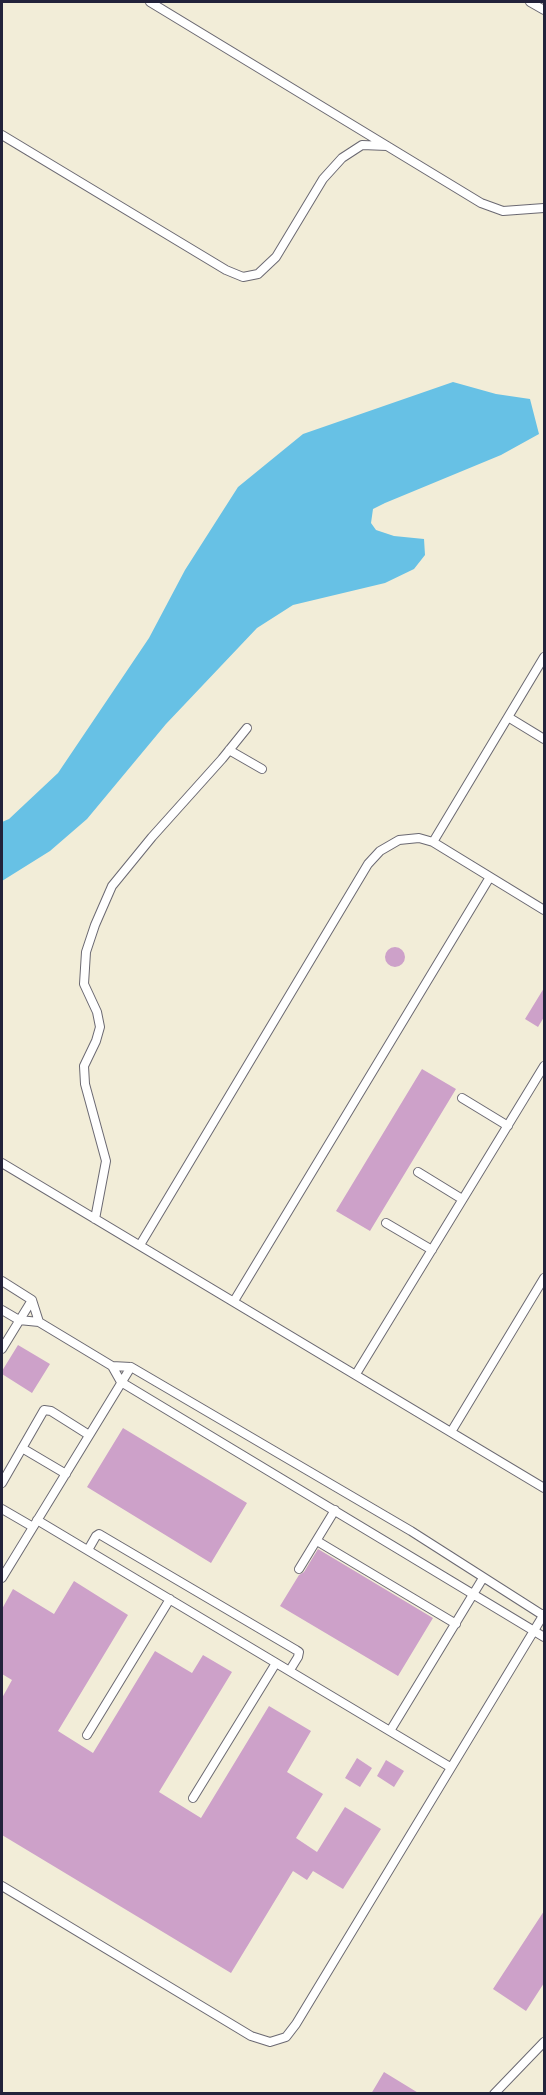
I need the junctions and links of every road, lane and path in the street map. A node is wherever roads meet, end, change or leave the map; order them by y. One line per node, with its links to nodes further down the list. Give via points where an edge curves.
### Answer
1 (150, 2): 5 (lane)
2 (531, 2): 3 (lane)
3 (544, 10)
4 (2, 135): 5 (lane, via 243,277 258,274 276,257 323,179 342,158 362,145)
5 (387, 146): 6 (lane, via 482,203 503,211)
6 (544, 208)
7 (544, 657): 8 (lane)
8 (508, 717): 10 (lane); 13 (lane)
9 (247, 728): 11 (lane)
10 (544, 739)
11 (229, 750): 12 (lane); 22 (lane, via 112,886 86,952 84,984 100,1027 84,1066 85,1084 106,1161)
12 (262, 769)
13 (433, 842): 14 (lane); 24 (lane, via 419,838 399,840 368,864)
14 (490, 877): 15 (lane); 29 (lane)
15 (544, 910)
16 (544, 1066): 18 (lane)
17 (462, 1098): 18 (lane)
18 (508, 1126): 21 (lane)
19 (2, 1163): 22 (lane)
20 (418, 1172): 21 (lane)
21 (462, 1199): 25 (lane)
22 (95, 1219): 24 (lane)
23 (386, 1223): 25 (lane)
24 (140, 1245): 29 (lane)
25 (432, 1250): 36 (lane)
26 (544, 1278): 38 (lane)
27 (2, 1281): 28 (lane)
28 (32, 1300): 31 (lane); 32 (lane)
29 (234, 1301): 36 (lane)
30 (2, 1310): 31 (lane)
31 (19, 1320): 32 (lane); 33 (lane)
32 (39, 1322): 34 (lane)
33 (2, 1349)
34 (112, 1366): 35 (lane); 37 (lane)
35 (131, 1367): 37 (lane); 51 (lane)
36 (356, 1374): 38 (lane)
37 (121, 1382): 39 (lane); 45 (lane)
38 (451, 1432): 43 (lane)
39 (89, 1435): 40 (lane, via 44,1410); 41 (lane)
40 (22, 1448): 41 (lane); 42 (lane)
41 (66, 1474): 46 (lane)
42 (2, 1483)
43 (544, 1488)
44 (2, 1509): 46 (lane)
45 (335, 1510): 47 (lane); 52 (lane)
46 (35, 1524): 48 (lane); 50 (lane)
47 (316, 1541): 49 (lane); 55 (lane)
48 (88, 1550): 53 (lane); 59 (lane, via 99,1534 296,1650 298,1657)
49 (299, 1569)
50 (2, 1578)
51 (483, 1578): 52 (lane); 54 (lane)
52 (473, 1594): 55 (lane); 56 (lane)
53 (170, 1599): 58 (lane); 61 (lane)
54 (544, 1615): 56 (lane)
55 (456, 1624): 60 (lane)
56 (534, 1631): 57 (lane); 62 (lane)
57 (544, 1637)
58 (276, 1663): 59 (lane); 63 (lane)
59 (290, 1670): 60 (lane)
60 (390, 1731): 62 (lane)
61 (87, 1735)
62 (450, 1767): 64 (lane, via 296,2024 286,2037 270,2042 251,2036)
63 (193, 1798)
64 (2, 1886)
65 (544, 2042): 66 (lane)
66 (494, 2094)

